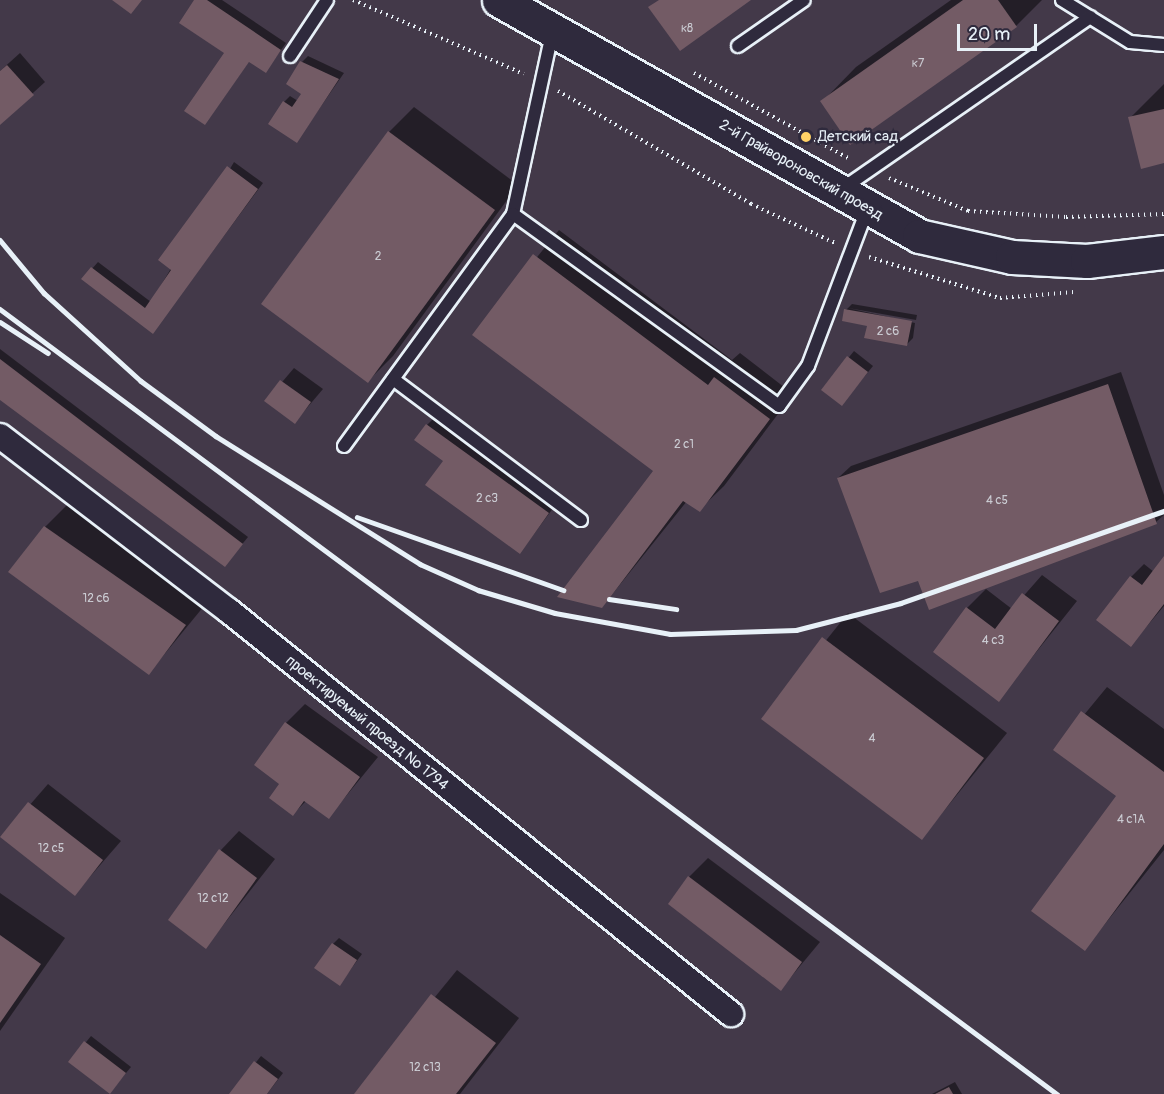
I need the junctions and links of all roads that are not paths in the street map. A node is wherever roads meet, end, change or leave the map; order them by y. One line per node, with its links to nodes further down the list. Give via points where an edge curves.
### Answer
1 (327, 0): 9 (lane)
2 (499, 0): 6 (main road, 2-й Грайвороновский проезд)
3 (804, 0): 8 (lane)
4 (1062, 0): 5 (lane)
5 (1090, 17): 7 (lane, via 1130,42); 10 (lane)
6 (553, 28): 10 (main road, 2-й Грайвороновский проезд); 12 (lane)
7 (1164, 45)
8 (738, 46)
9 (290, 56)
10 (836, 194): 11 (main road, 2-й Грайвороновский проезд)
11 (867, 210): 12 (lane, via 808,366 779,406); 13 (main road, 2-й Грайвороновский проезд, via 919,236 1012,257 1087,261)
12 (513, 214): 14 (lane)
13 (1164, 252)
14 (393, 379): 16 (lane); 17 (lane)
15 (0, 436): 18 (street, проектируемый проезд № 1794, via 229,612)
16 (344, 446)
17 (581, 520)
18 (731, 1014)

